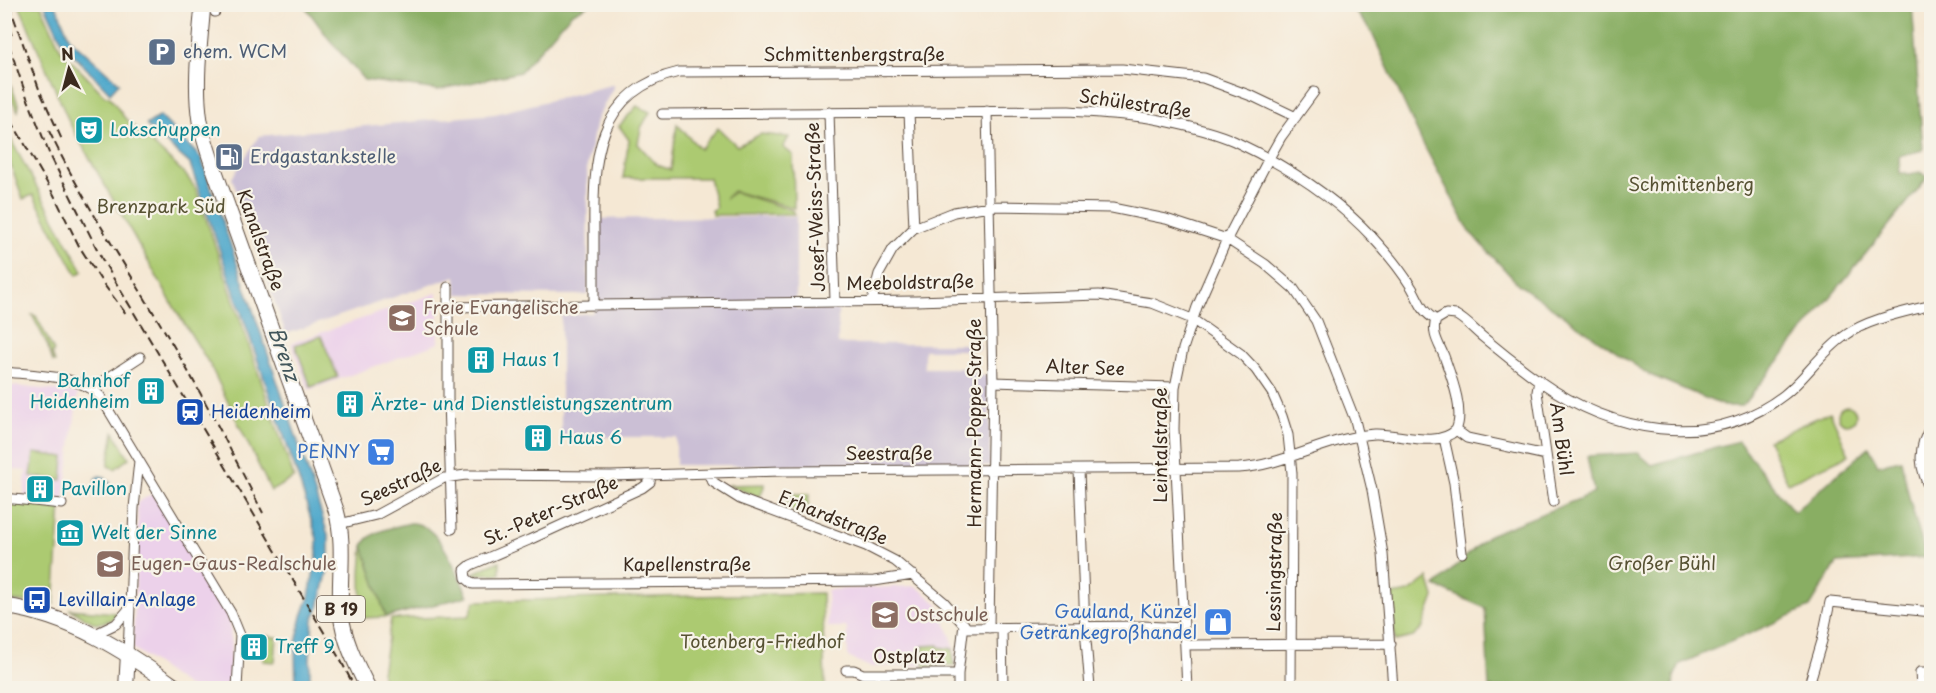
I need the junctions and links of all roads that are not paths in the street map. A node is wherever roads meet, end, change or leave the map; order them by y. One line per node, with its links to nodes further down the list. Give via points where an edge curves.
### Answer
1 (211, 7): 46 (main road, Kanalstraße / B 19, via 198,90 203,134)
2 (1314, 92): 7 (street, Leintalstraße)
3 (987, 111): 5 (street, Schülestraße); 8 (street, Schülestraße, via 1068,111 1158,120 1233,141); 9 (street, Hermann-Poppe-Straße)
4 (829, 112): 5 (street, Schülestraße); 6 (street, Schülestraße); 14 (street, Josef-Weiss-Straße)
5 (909, 112): 10 (street)
6 (662, 114)
7 (1296, 117): 8 (street, Leintalstraße); 17 (street, Schmittenbergstraße, via 1203,78 1122,69 668,74 629,97 604,130 594,180)
8 (1268, 160): 11 (street, Leintalstraße); 20 (street, Schülestraße, via 1322,192 1372,237 1394,262 1425,312)
9 (989, 206): 10 (street, via 954,212); 11 (street, via 1112,208 1166,219); 13 (street, Hermann-Poppe-Straße)
10 (914, 228): 15 (street, via 894,249 879,274)
11 (1227, 239): 19 (street, Leintalstraße); 29 (street, via 1294,289 1316,321)
12 (448, 287): 18 (street)
13 (991, 298): 15 (street, Meeboldstraße); 19 (street, Meeboldstraße, via 1099,295 1152,303); 24 (street, Hermann-Poppe-Straße)
14 (836, 301): 15 (street, Meeboldstraße); 17 (street, Meeboldstraße)
15 (872, 301)
16 (1932, 305): 23 (street, via 1854,330 1768,406 1727,425 1708,429 1667,430 1635,425 1592,411)
17 (594, 306): 18 (street, Meeboldstraße)
18 (448, 308): 39 (street)
19 (1192, 319): 25 (street, Leintalstraße); 32 (street, Meeboldstraße, via 1241,354 1256,370 1282,416)
20 (1436, 320): 23 (street, via 1446,314 1456,315); 28 (street, via 1435,335 1458,405)
21 (140, 357): 26 (street)
22 (4, 372): 26 (street, via 57,378)
23 (1539, 380): 31 (street, Am Bühl)
24 (993, 382): 25 (street, Alter See); 35 (street, Hermann-Poppe-Straße)
25 (1176, 387): 34 (street, Leintalstraße)
26 (91, 389): 33 (street, via 100,396)
27 (1932, 425): 41 (street, via 1920,451)
28 (1456, 430): 30 (street); 31 (street, via 1467,438)
29 (1359, 436): 30 (street, Seestraße); 32 (street, Seestraße); 61 (street, via 1383,554)
30 (1444, 438): 48 (street)
31 (1546, 455): 44 (street, Am Bühl)
32 (1290, 456): 34 (street, Seestraße, via 1252,467); 60 (street, Lessingstraße)
33 (139, 461): 40 (street); 42 (street)
34 (1175, 468): 36 (street, Seestraße); 58 (street, Leintalstraße)
35 (992, 470): 36 (street, Seestraße); 37 (street, Seestraße); 55 (street, Hermann-Poppe-Straße)
36 (1079, 470): 57 (street)
37 (708, 474): 38 (street, Seestraße); 50 (street, Erhardstraße, via 713,482 740,499 866,546)
38 (651, 475): 39 (street, Seestraße); 49 (street, St.-Peter-Straße, via 650,482 642,488 471,565)
39 (450, 477): 46 (street, Seestraße, via 376,515); 47 (street)
40 (154, 486): 42 (street); 69 (street, via 234,618 240,635)
41 (1932, 495)
42 (135, 496): 52 (street)
43 (4, 498): 45 (street)
44 (1553, 502)
45 (62, 504)
46 (339, 524): 70 (main road, Kanalstraße / B 19, via 342,624)
47 (452, 529)
48 (1462, 553)
49 (465, 575): 50 (street, Kapellenstraße, via 473,584 874,581)
50 (913, 575): 54 (street, Erhardstraße)
51 (4, 606): 59 (main road, via 47,616)
52 (129, 608): 59 (street, via 116,624); 63 (street)
53 (1932, 612): 77 (street, via 1830,602)
54 (964, 624): 55 (street, via 967,628); 66 (street, Ostplatz)
55 (989, 628): 56 (street)
56 (1002, 628): 57 (street); 72 (street)
57 (1085, 628): 58 (street); 73 (street)
58 (1184, 628): 62 (street, Leintalstraße)
59 (93, 635): 63 (main road)
60 (1291, 644): 61 (street); 62 (street); 75 (street, Lessingstraße)
61 (1391, 644): 76 (street)
62 (1185, 645): 74 (street, Leintalstraße)
63 (128, 654): 67 (main road); 68 (main road)
64 (846, 670): 66 (street, Ostplatz, via 863,674)
65 (1932, 672): 78 (street, via 1920,672)
66 (958, 674): 71 (street)
67 (126, 688)
68 (177, 688)
69 (237, 688)
70 (368, 688)
71 (958, 688)
72 (1003, 688)
73 (1089, 688)
74 (1187, 688)
75 (1291, 688)
76 (1393, 688)
77 (1808, 688)
78 (1921, 688)

